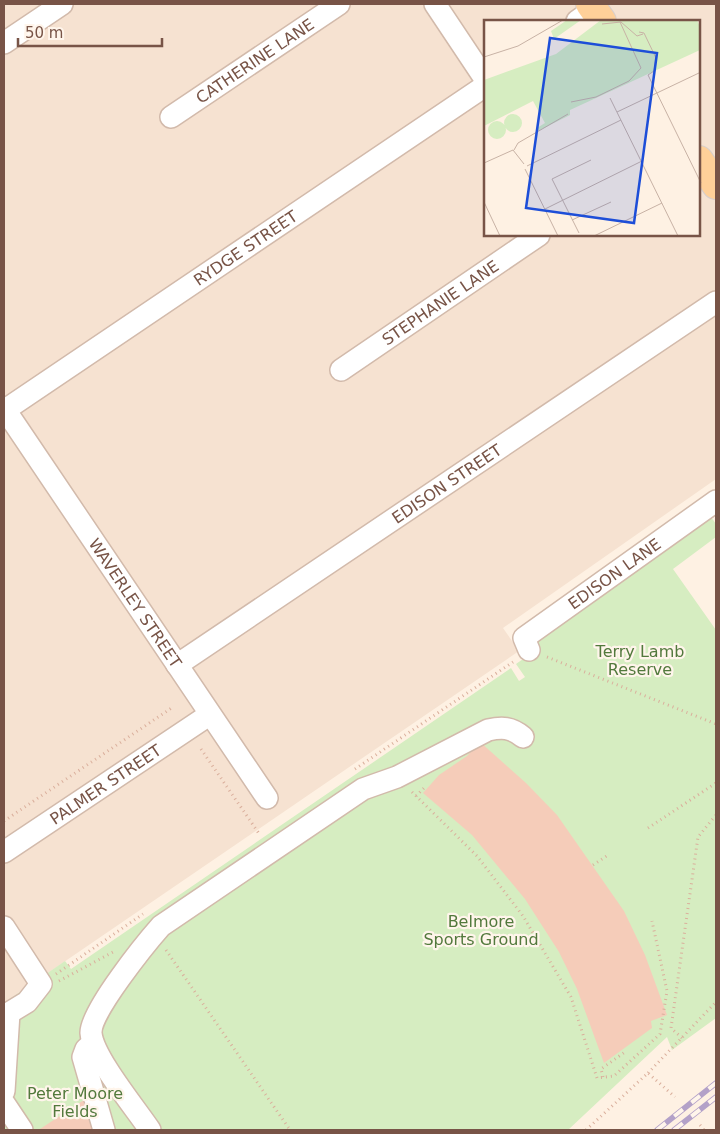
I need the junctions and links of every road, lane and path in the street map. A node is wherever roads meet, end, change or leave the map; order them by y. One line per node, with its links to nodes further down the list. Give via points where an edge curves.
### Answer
1 (62, 4): 4 (street)
2 (339, 4): 7 (street, CATHERINE LANE)
3 (435, 4): 5 (street)
4 (4, 43)
5 (484, 77)
6 (484, 87): 13 (street, RYDGE STREET)
7 (171, 117)
8 (700, 161): 9 (main road)
9 (716, 185)
10 (538, 236): 12 (street, STEPHANIE LANE)
11 (716, 302): 16 (street, EDISON STREET)
12 (341, 370)
13 (4, 409): 16 (street, WAVERLEY STREET)
14 (716, 501): 15 (street, EDISON LANE, via 524,638)
15 (529, 650): 19 (path)
16 (177, 665): 18 (street, WAVERLEY STREET)
17 (173, 707): 26 (path, PALMER STREET)
18 (209, 714): 24 (street, WAVERLEY STREET); 29 (street, PALMER STREET)
19 (716, 724)
20 (523, 736): 22 (street, via 515,730 501,727 488,730)
21 (201, 749): 28 (path)
22 (397, 777): 34 (street, via 363,789); 42 (path, via 477,856 523,916 571,997 597,1078)
23 (716, 783): 27 (path)
24 (267, 798)
25 (716, 815): 38 (path, via 698,837 672,1028)
26 (4, 821)
27 (648, 828)
28 (260, 835)
29 (4, 852)
30 (608, 855): 31 (path)
31 (593, 865)
32 (652, 922): 42 (path, via 667,991 660,1034 614,1076)
33 (4, 927): 36 (street)
34 (155, 933): 39 (street, via 91,1024); 50 (path)
35 (121, 948): 36 (path, via 56,982)
36 (41, 984): 43 (street, via 27,1002 9,1013)
37 (716, 1002): 38 (path)
38 (682, 1038): 41 (path)
39 (93, 1043): 48 (street, via 83,1057); 49 (street, via 99,1057)
40 (625, 1052): 42 (path, via 601,1069)
41 (648, 1073): 44 (path); 51 (path)
42 (604, 1077)
43 (4, 1091)
44 (675, 1097)
45 (4, 1103): 47 (street)
46 (700, 1125): 52 (path)
47 (22, 1130)
48 (104, 1130)
49 (150, 1130)
50 (290, 1130)
51 (586, 1130)
52 (704, 1130)

